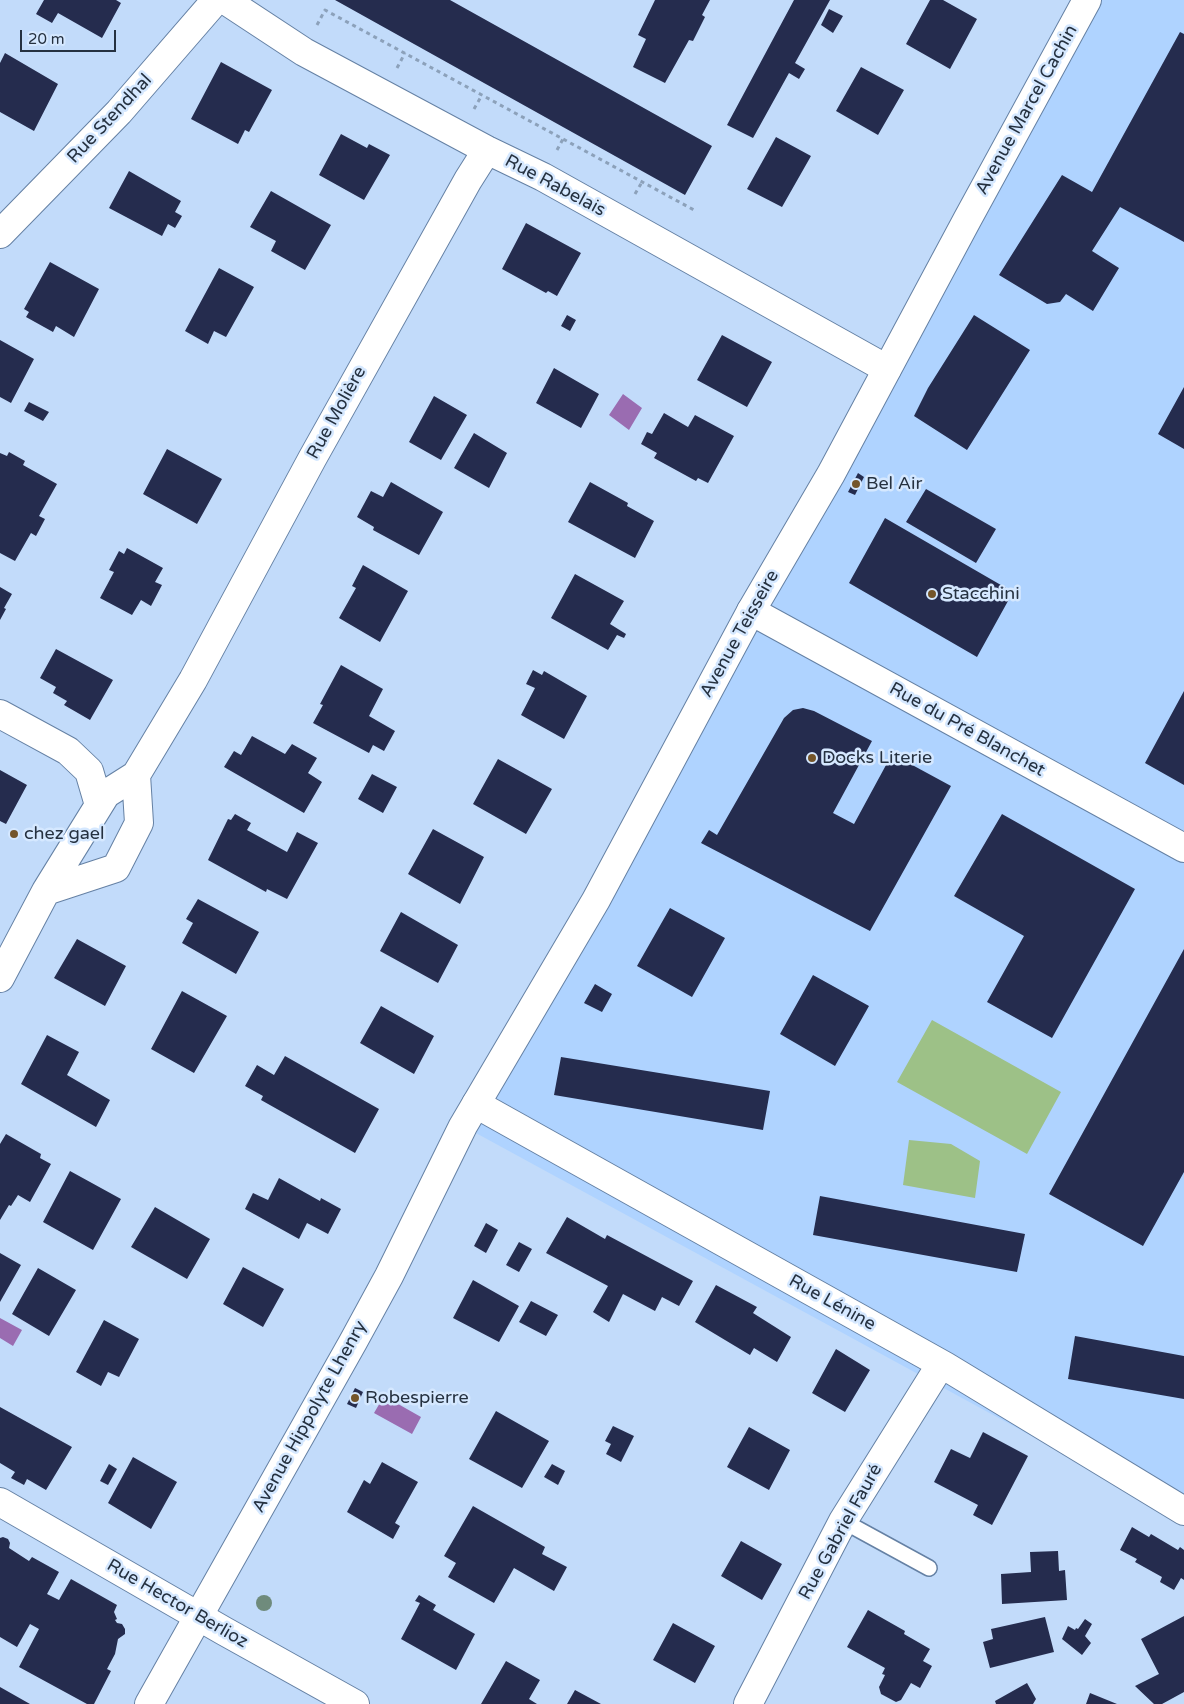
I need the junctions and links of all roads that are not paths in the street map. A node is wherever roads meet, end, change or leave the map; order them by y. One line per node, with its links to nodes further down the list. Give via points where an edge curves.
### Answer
1 (216, 0): 5 (street, Rue Stendhal, via 119,112)
2 (225, 0): 4 (street, Rue Rabelais, via 304,52)
3 (1087, 0): 6 (street, Avenue Marcel Cachin)
4 (487, 150): 6 (street, Rue Rabelais, via 543,177); 9 (street, Rue Molière, via 312,459 193,680)
5 (0, 234)
6 (887, 369): 7 (street, Avenue Teisseire, via 814,505)
7 (750, 611): 12 (street, Rue du Pré Blanchet); 16 (street, Avenue Teisseire, via 596,900)
8 (0, 714): 10 (street, via 68,751 89,771)
9 (136, 775): 10 (street, via 106,794); 13 (street, via 139,823 116,868)
10 (100, 805): 11 (street)
11 (73, 848): 13 (street, via 81,863); 14 (street)
12 (1184, 848)
13 (100, 873): 14 (street)
14 (46, 891): 15 (street)
15 (0, 978)
16 (470, 1115): 17 (street, Rue Lénine); 22 (street, Avenue Hippolyte Lhenry, via 389,1276)
17 (942, 1364): 19 (street, Rue Lénine); 20 (street, Rue Gabriel Fauré)
18 (0, 1502): 22 (street, Rue Hector Berlioz)
19 (1184, 1511)
20 (843, 1521): 21 (lane); 25 (street, Rue Gabriel Fauré)
21 (929, 1568)
22 (197, 1616): 23 (street, Avenue Hippolyte Lhenry); 24 (street, Rue Hector Berlioz)
23 (149, 1704)
24 (355, 1704)
25 (748, 1704)

